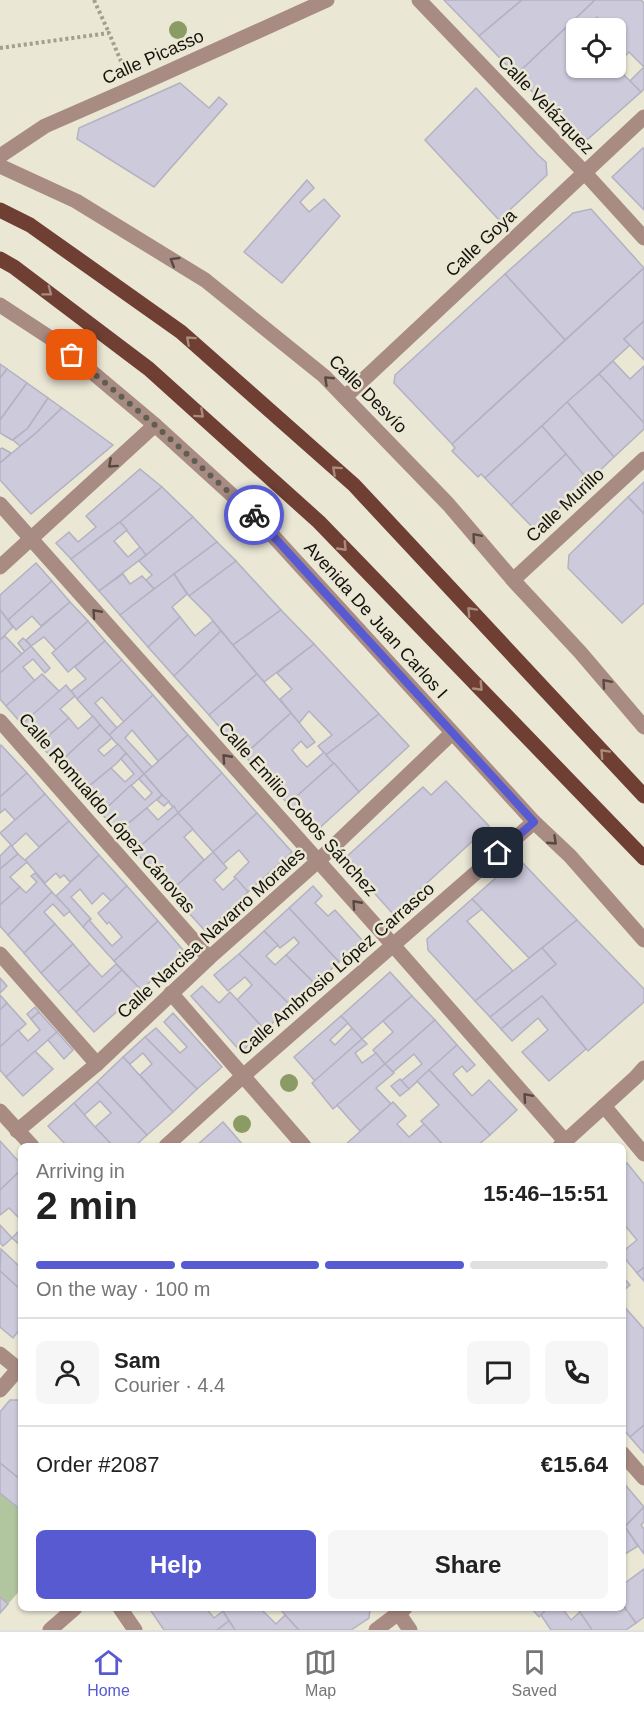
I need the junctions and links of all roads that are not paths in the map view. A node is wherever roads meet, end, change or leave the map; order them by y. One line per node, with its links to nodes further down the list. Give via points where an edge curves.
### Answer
1 (327, 0): 4 (street, Calle Picasso, via 45,126)
2 (419, 0): 6 (street, Calle Velázquez)
3 (644, 117): 6 (street, Calle Goya)
4 (0, 156)
5 (0, 166): 11 (street, Calle Desvío, one-way to 5, via 205,280 76,201)
6 (584, 172): 8 (street, Calle Velázquez); 11 (street, Calle Goya)
7 (0, 210): 21 (main road, one-way to 7, via 354,485 181,332 30,225)
8 (644, 238)
9 (0, 259): 23 (main road, one-way to 23, via 150,369 318,522)
10 (0, 305): 12 (street, Avenida De Juan Carlos I, via 55,341)
11 (345, 397): 17 (street, Calle Desvío, one-way to 11, via 448,504)
12 (155, 425): 15 (street, one-way to 15); 20 (street, Avenida De Juan Carlos I, via 254,515)
13 (644, 459): 17 (street, Calle Murillo)
14 (0, 504): 15 (street, Calle Emilio Cobos Sánchez)
15 (30, 539): 16 (street); 24 (street, Calle Emilio Cobos Sánchez, one-way to 15)
16 (0, 567)
17 (513, 580): 19 (street, Calle Desvío, one-way to 17)
18 (0, 721): 28 (street, Calle Romualdo López Cánovas)
19 (644, 727)
20 (452, 734): 22 (street, Avenida De Juan Carlos I); 24 (street, Calle Narcisa Navarro Morales)
21 (644, 796)
22 (534, 822): 25 (street, Avenida De Juan Carlos I, one-way to 25, via 570,856); 26 (street, Calle Ambrosio López Carrasco)
23 (644, 858)
24 (318, 861): 26 (street, Calle Emilio Cobos Sánchez, one-way to 24); 28 (street, Calle Narcisa Navarro Morales)
25 (644, 940)
26 (393, 945): 32 (street, Calle Ambrosio López Carrasco); 39 (street, Calle Emilio Cobos Sánchez, one-way to 26)
27 (0, 954): 30 (street)
28 (209, 958): 29 (street, Calle Narcisa Navarro Morales)
29 (171, 993): 30 (street, Calle Narcisa Navarro Morales); 32 (street)
30 (97, 1064): 35 (street, Calle Narcisa Navarro Morales)
31 (641, 1073): 33 (street)
32 (243, 1076): 37 (street, Calle Ambrosio López Carrasco); 38 (street)
33 (604, 1106): 40 (street); 41 (street)
34 (0, 1111): 35 (street)
35 (17, 1131): 36 (street)
36 (29, 1143)
37 (169, 1143)
38 (301, 1143)
39 (561, 1143)
40 (563, 1143)
41 (644, 1154)
42 (0, 1354): 43 (street)
43 (18, 1368)
44 (18, 1371): 45 (street)
45 (0, 1390)
46 (626, 1458): 47 (street)
47 (644, 1478)
48 (72, 1611): 52 (street)
49 (122, 1611): 53 (street)
50 (399, 1611): 54 (street)
51 (400, 1611): 55 (street)
52 (50, 1630)
53 (135, 1630)
54 (376, 1630)
55 (410, 1630)

